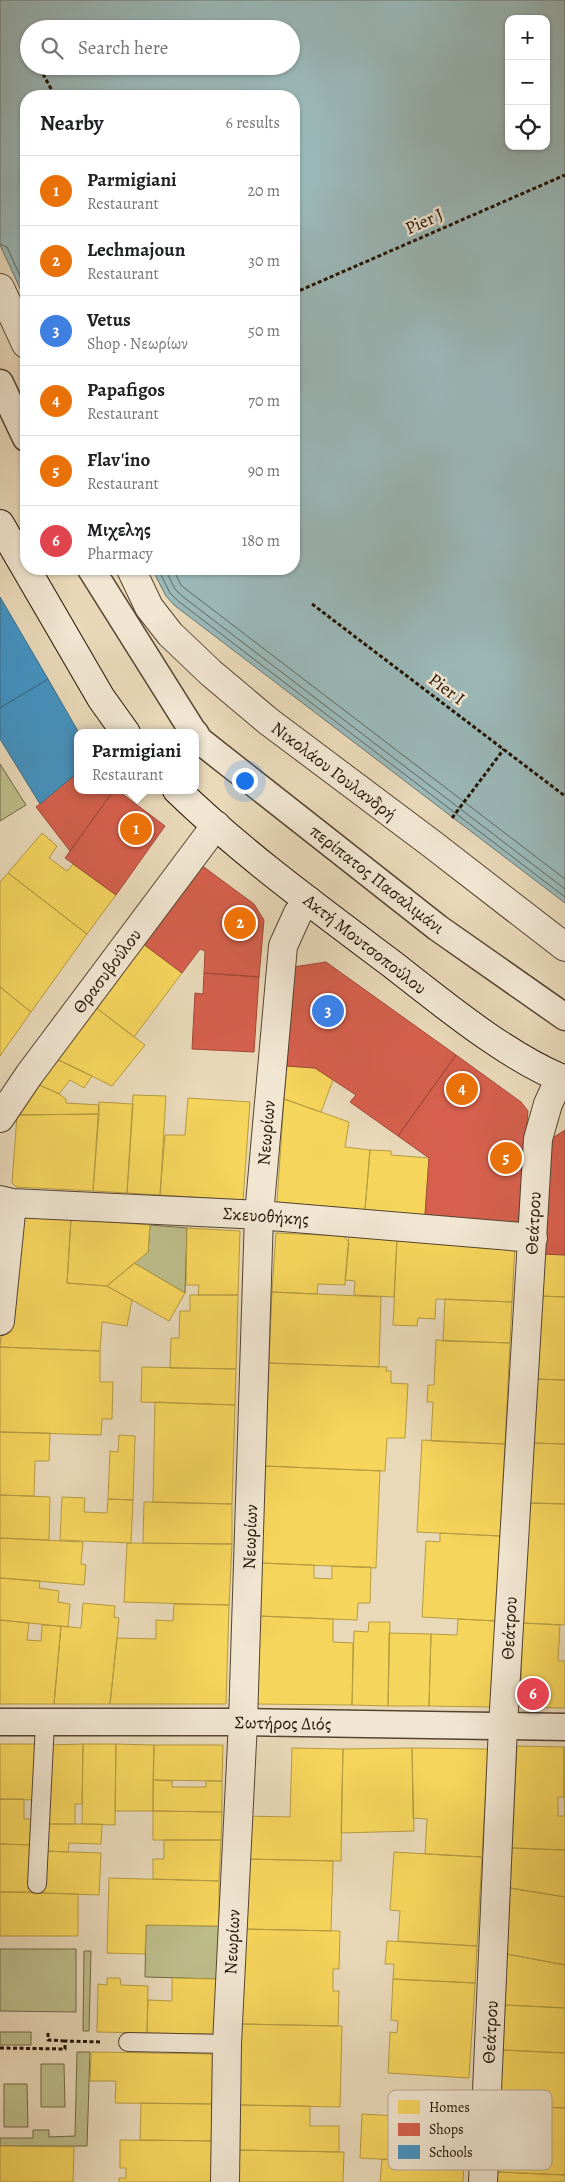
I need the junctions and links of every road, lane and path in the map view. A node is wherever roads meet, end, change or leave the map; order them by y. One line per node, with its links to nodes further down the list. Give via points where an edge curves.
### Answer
1 (44, 75): 2 (path)
2 (52, 90)
3 (565, 175): 5 (path, Pier J)
4 (0, 288): 6 (street)
5 (300, 290)
6 (20, 331)
7 (0, 383): 8 (street)
8 (20, 425)
9 (0, 524): 10 (street)
10 (20, 558)
11 (30, 575): 15 (street, via 101,698)
12 (94, 575): 16 (street, περίπατος Πασαλιμάνι)
13 (134, 575): 22 (street, Νικολάου Γουλανδρή, via 149,607 188,653 268,721)
14 (312, 604): 18 (path, Pier I)
15 (123, 729)
16 (192, 729)
17 (199, 740): 25 (street, περίπατος Πασαλιμάνι, via 438,928)
18 (504, 749): 20 (path, Pier I); 22 (path)
19 (181, 794): 21 (street, Ακτή Μουτσοπούλου)
20 (565, 796)
21 (216, 825): 23 (street, Ακτή Μουτσοπούλου); 27 (street, Θρασυβούλου)
22 (432, 844): 24 (street, Νικολάου Γουλανδρή)
23 (309, 901): 26 (street, Ακτή Μουτσοπούλου, via 514,1053); 29 (street, Νεωρίων, via 298,913 283,946)
24 (565, 947)
25 (565, 1017)
26 (562, 1079): 30 (street, Θεάτρου, via 548,1104 538,1139)
27 (0, 1118)
28 (6, 1202): 29 (street, Σκευοθήκης); 31 (street)
29 (259, 1215): 30 (street, Σκευοθήκης); 33 (street, Νεωρίων)
30 (533, 1238): 35 (street, Θεάτρου)
31 (0, 1321)
32 (0, 1722): 34 (street, Σωτήρος Διός)
33 (243, 1722): 34 (street, Σωτήρος Διός); 35 (street, Σωτήρος Διός); 42 (street, Νεωρίων)
34 (45, 1723): 37 (lane)
35 (503, 1726): 36 (street, Σωτήρος Διός); 44 (street, Θεάτρου)
36 (565, 1727)
37 (37, 1884)
38 (48, 2033): 39 (path, via 48,2040)
39 (65, 2041): 40 (path); 43 (path, via 64,2049)
40 (91, 2042)
41 (128, 2042): 42 (lane)
42 (228, 2044): 45 (street, Νεωρίων)
43 (0, 2048)
44 (487, 2090)
45 (225, 2182)

